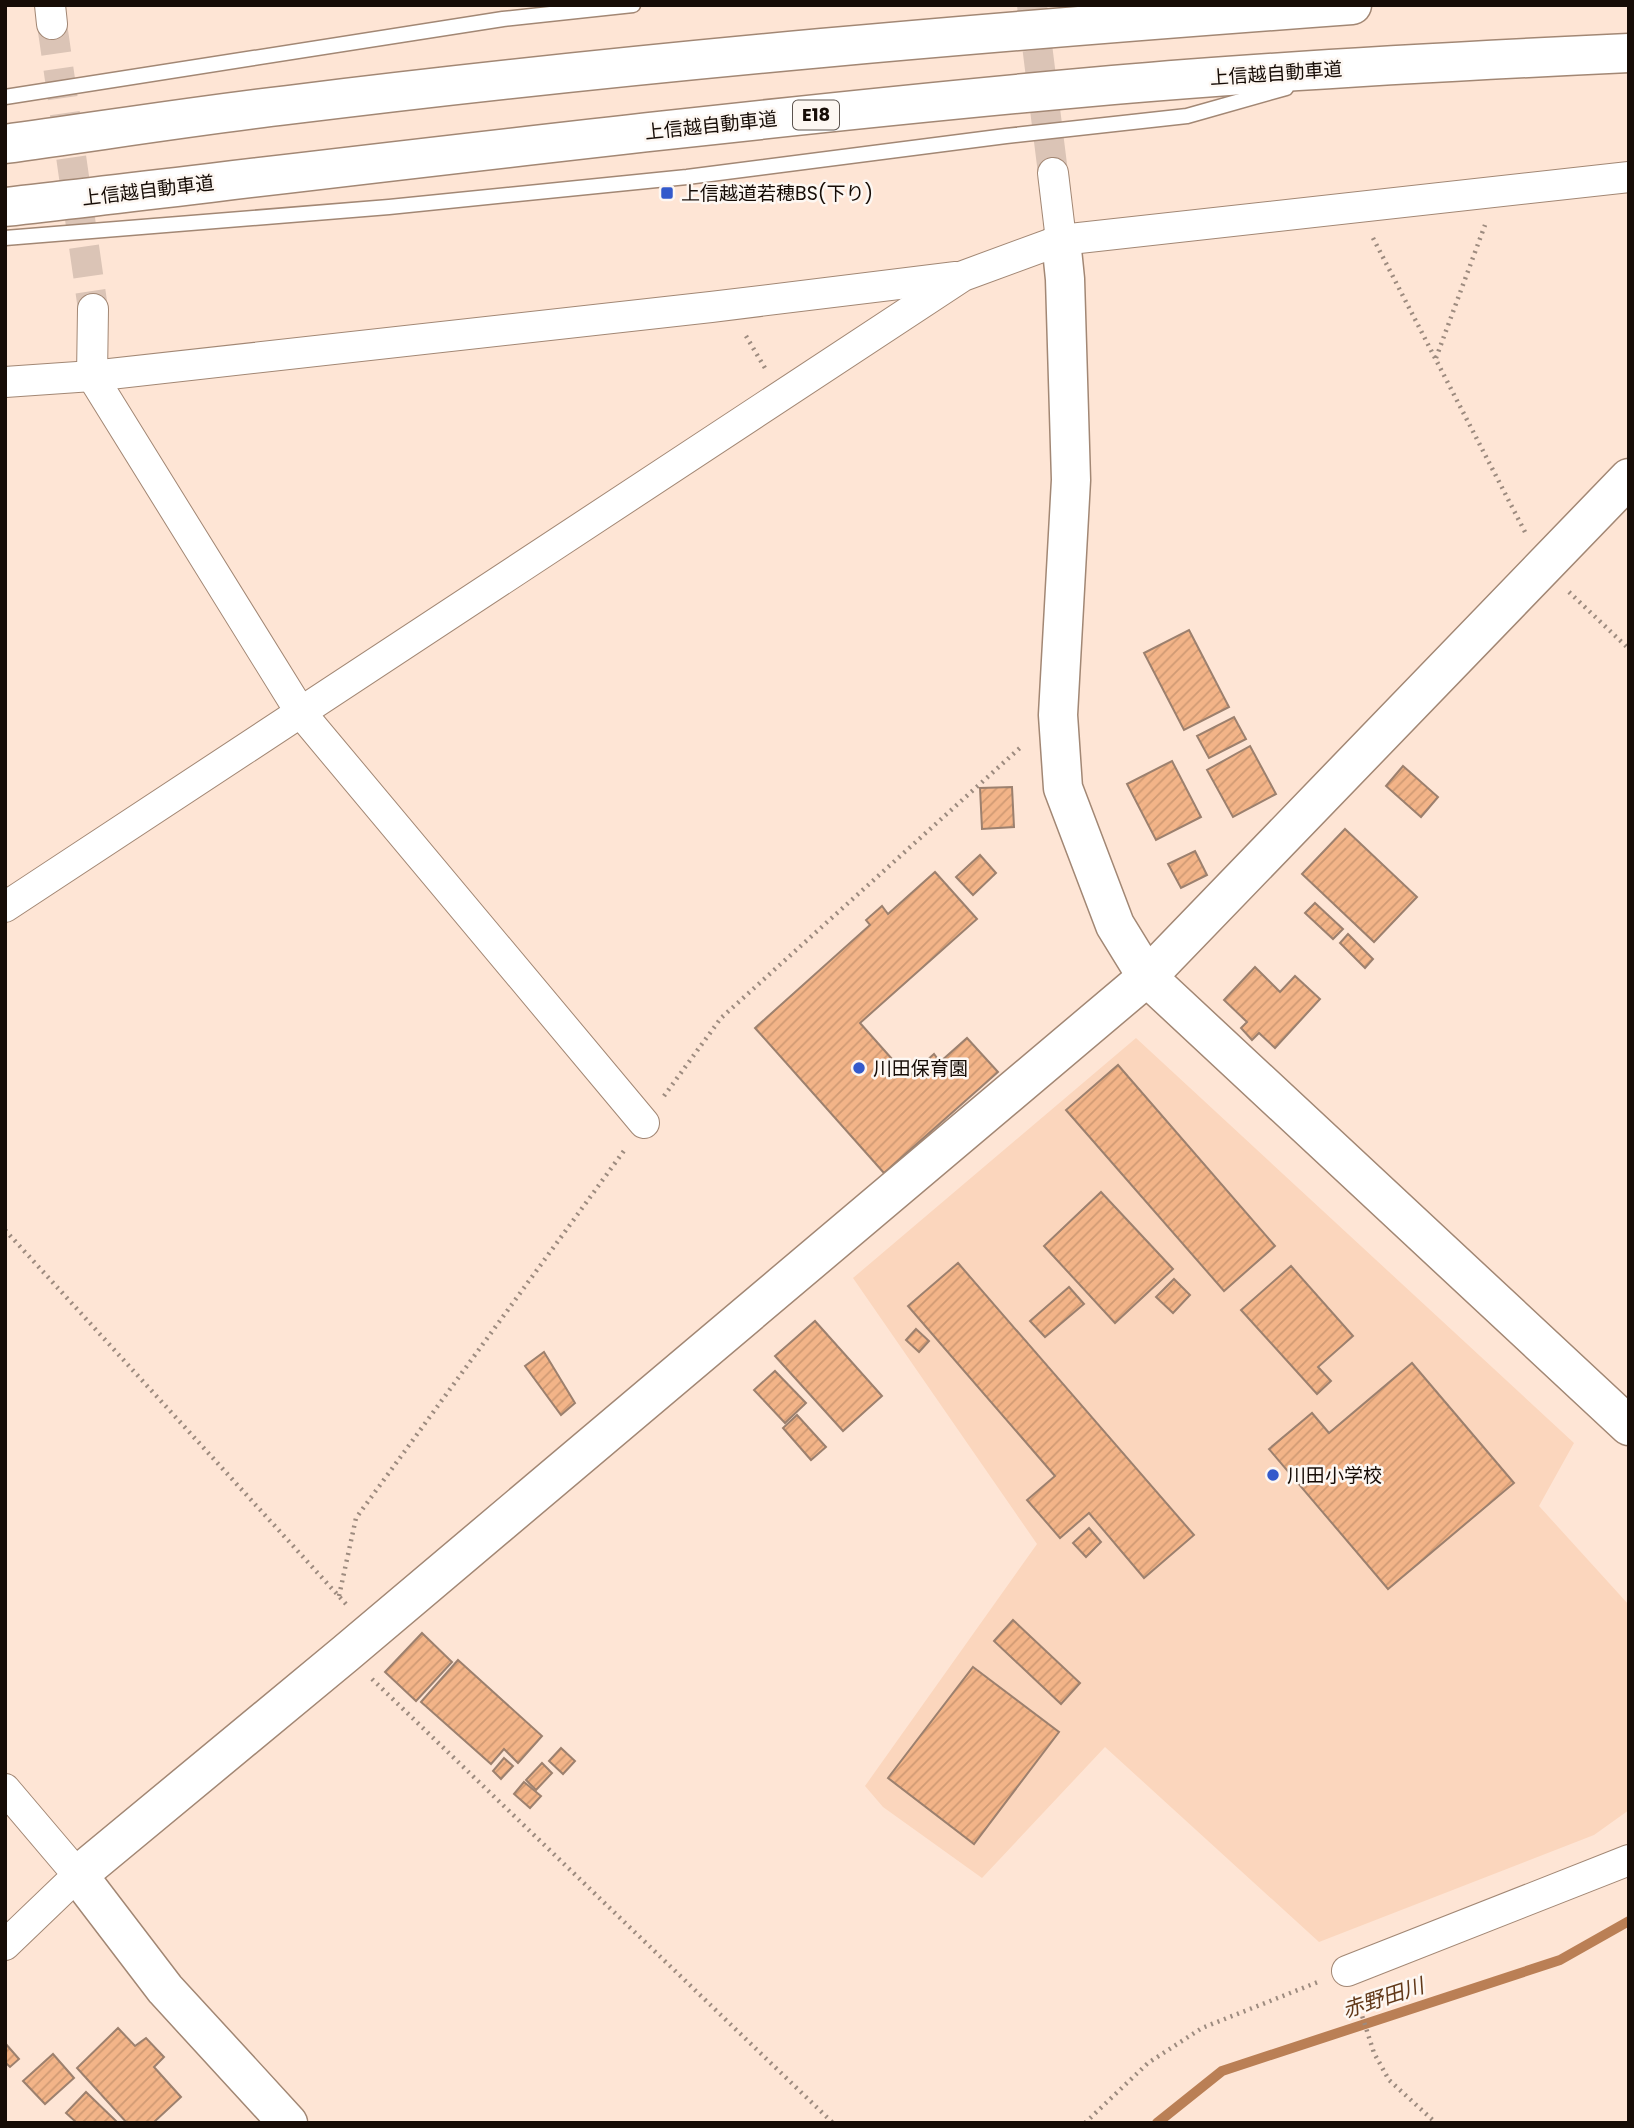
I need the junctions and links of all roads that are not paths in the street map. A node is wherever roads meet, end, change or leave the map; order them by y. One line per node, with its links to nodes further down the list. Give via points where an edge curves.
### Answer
1 (633, 5): 5 (lane, via 503,19)
2 (1352, 5): 6 (main road, via 544,77 287,105)
3 (1629, 52): 4 (main road, 上信越自動車道 / E18)
4 (1355, 68): 9 (main road, 上信越自動車道 / E18, via 1115,85 561,141); 10 (lane, via 1187,116 674,178)
5 (5, 97)
6 (5, 144)
7 (1053, 173): 11 (street)
8 (1629, 177): 11 (street)
9 (5, 207)
10 (5, 238)
11 (1061, 240): 12 (street); 19 (main road, via 1071,480 1058,715 1063,788 1115,925)
12 (963, 276): 14 (street); 17 (street)
13 (93, 309): 14 (street)
14 (92, 376): 15 (street); 17 (street)
15 (5, 382)
16 (1629, 478): 19 (main road)
17 (301, 713): 18 (street); 20 (street)
18 (5, 907)
19 (1147, 977): 21 (main road); 24 (main road)
20 (644, 1123)
21 (1629, 1426)
22 (5, 1789): 24 (street)
23 (1629, 1860): 26 (street)
24 (78, 1875): 25 (street); 27 (main road, via 165,1989)
25 (5, 1945)
26 (1347, 1971)
27 (288, 2123)

